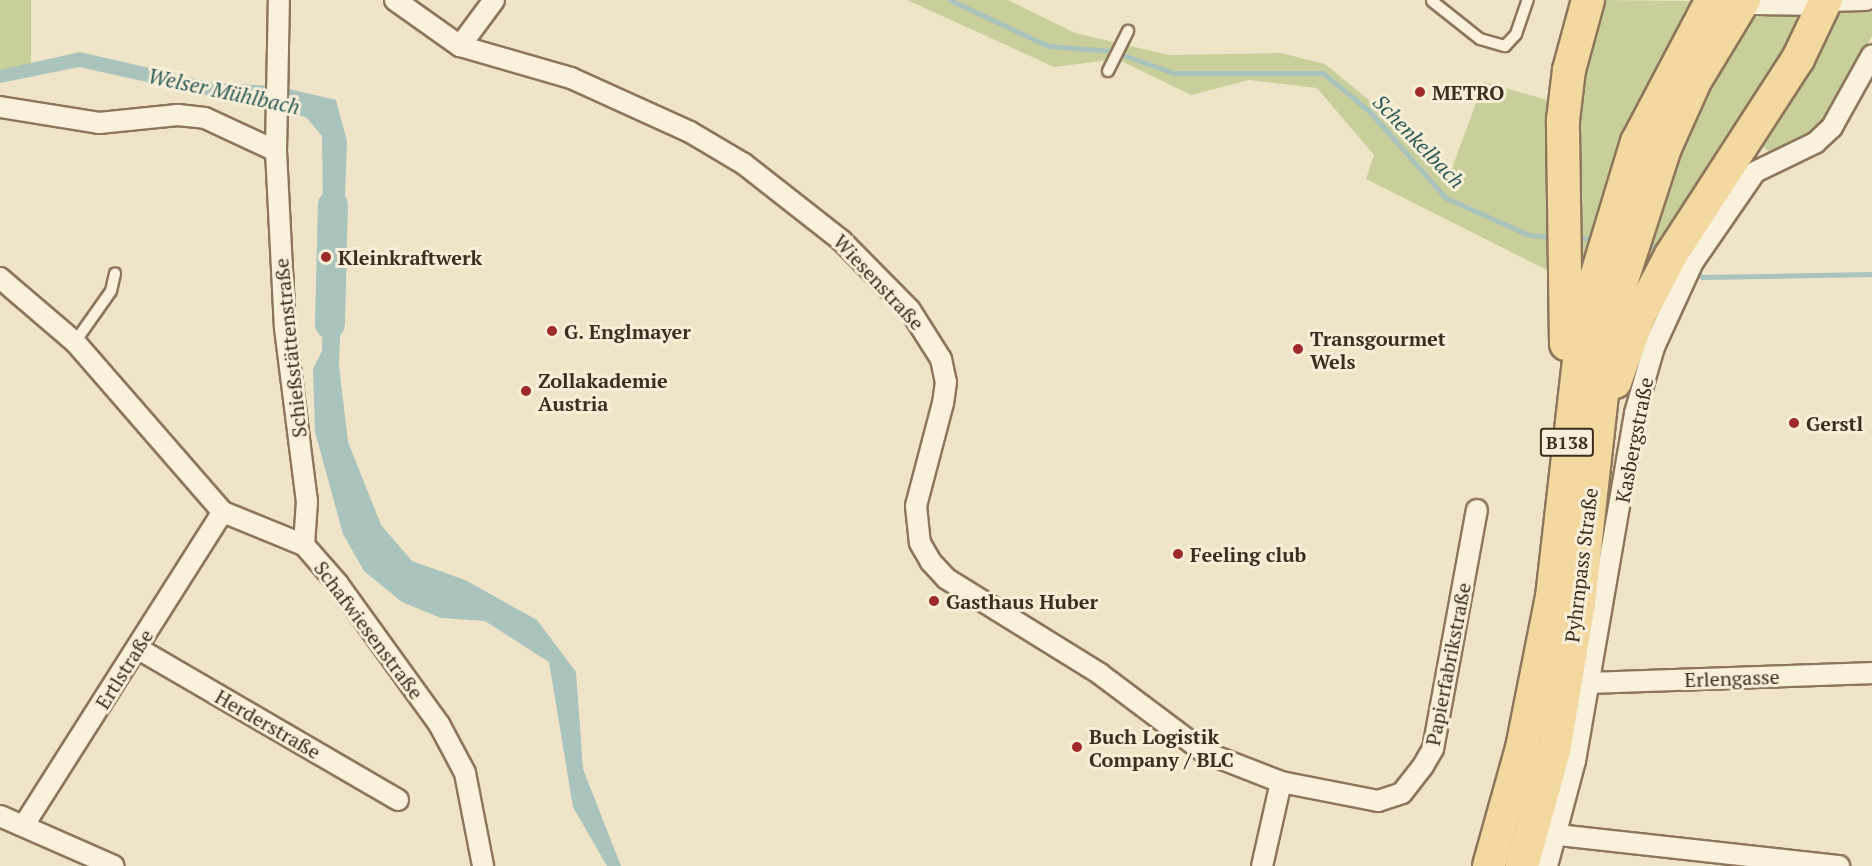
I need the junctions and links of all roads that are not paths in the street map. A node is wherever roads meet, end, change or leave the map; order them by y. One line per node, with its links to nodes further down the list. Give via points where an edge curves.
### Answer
1 (279, 0): 18 (street, Schießstättenstraße)
2 (395, 0): 13 (street)
3 (494, 0): 13 (street)
4 (1528, 0): 11 (lane, via 1512,43 1505,46 1480,39)
5 (1588, 0): 22 (main road, via 1569,70 1563,120)
6 (1712, 0): 17 (main road, Pyhrnpass Straße / B138)
7 (1744, 0): 17 (main road, Pyhrnpass Straße / B138)
8 (1754, 0): 9 (main road)
9 (1826, 0): 10 (street); 22 (main road, via 1798,59 1671,255)
10 (1866, 0)
11 (1431, 1)
12 (1128, 32): 15 (lane)
13 (460, 46): 29 (street, Wiesenstraße, via 571,78 650,111 744,164 841,240 910,310 941,359 945,393 916,506 920,543 931,562 947,579 1100,674 1204,752)
14 (1872, 55): 28 (street, Kasbergstraße, via 1832,128 1815,143 1755,172 1693,262 1654,347 1635,413)
15 (1108, 71)
16 (0, 107): 18 (street, via 99,123 178,115 205,118)
17 (1651, 145): 22 (main road, Pyhrnpass Straße / B138)
18 (276, 151): 25 (street, Schießstättenstraße, via 285,328 307,501)
19 (115, 273): 21 (lane, via 111,291)
20 (0, 278): 21 (street, Schafwiesenstraße)
21 (75, 342): 24 (street, Schafwiesenstraße)
22 (1581, 439): 37 (main road, Pyhrnpass Straße / B138, via 1522,748); 38 (main road, Pyhrnpass Straße / B138, via 1579,603 1557,729)
23 (1477, 510): 29 (street, Papierfabrikstraße, via 1433,749 1424,766 1402,793 1378,801)
24 (223, 512): 25 (street, Schafwiesenstraße); 26 (street, Ertlstraße)
25 (304, 545): 35 (street, Schafwiesenstraße, via 439,724 470,791)
26 (137, 648): 30 (street, Herderstraße); 32 (street, Ertlstraße)
27 (1872, 673): 28 (street, Erlengasse)
28 (1591, 683): 33 (street, Kasbergstraße)
29 (1281, 782): 36 (street)
30 (398, 800)
31 (0, 816): 32 (street)
32 (24, 825): 34 (street)
33 (1557, 835): 39 (street, Kasbergstraße); 40 (street)
34 (114, 866)
35 (483, 866)
36 (1262, 866)
37 (1489, 866)
38 (1522, 866)
39 (1547, 866)
40 (1839, 866)

